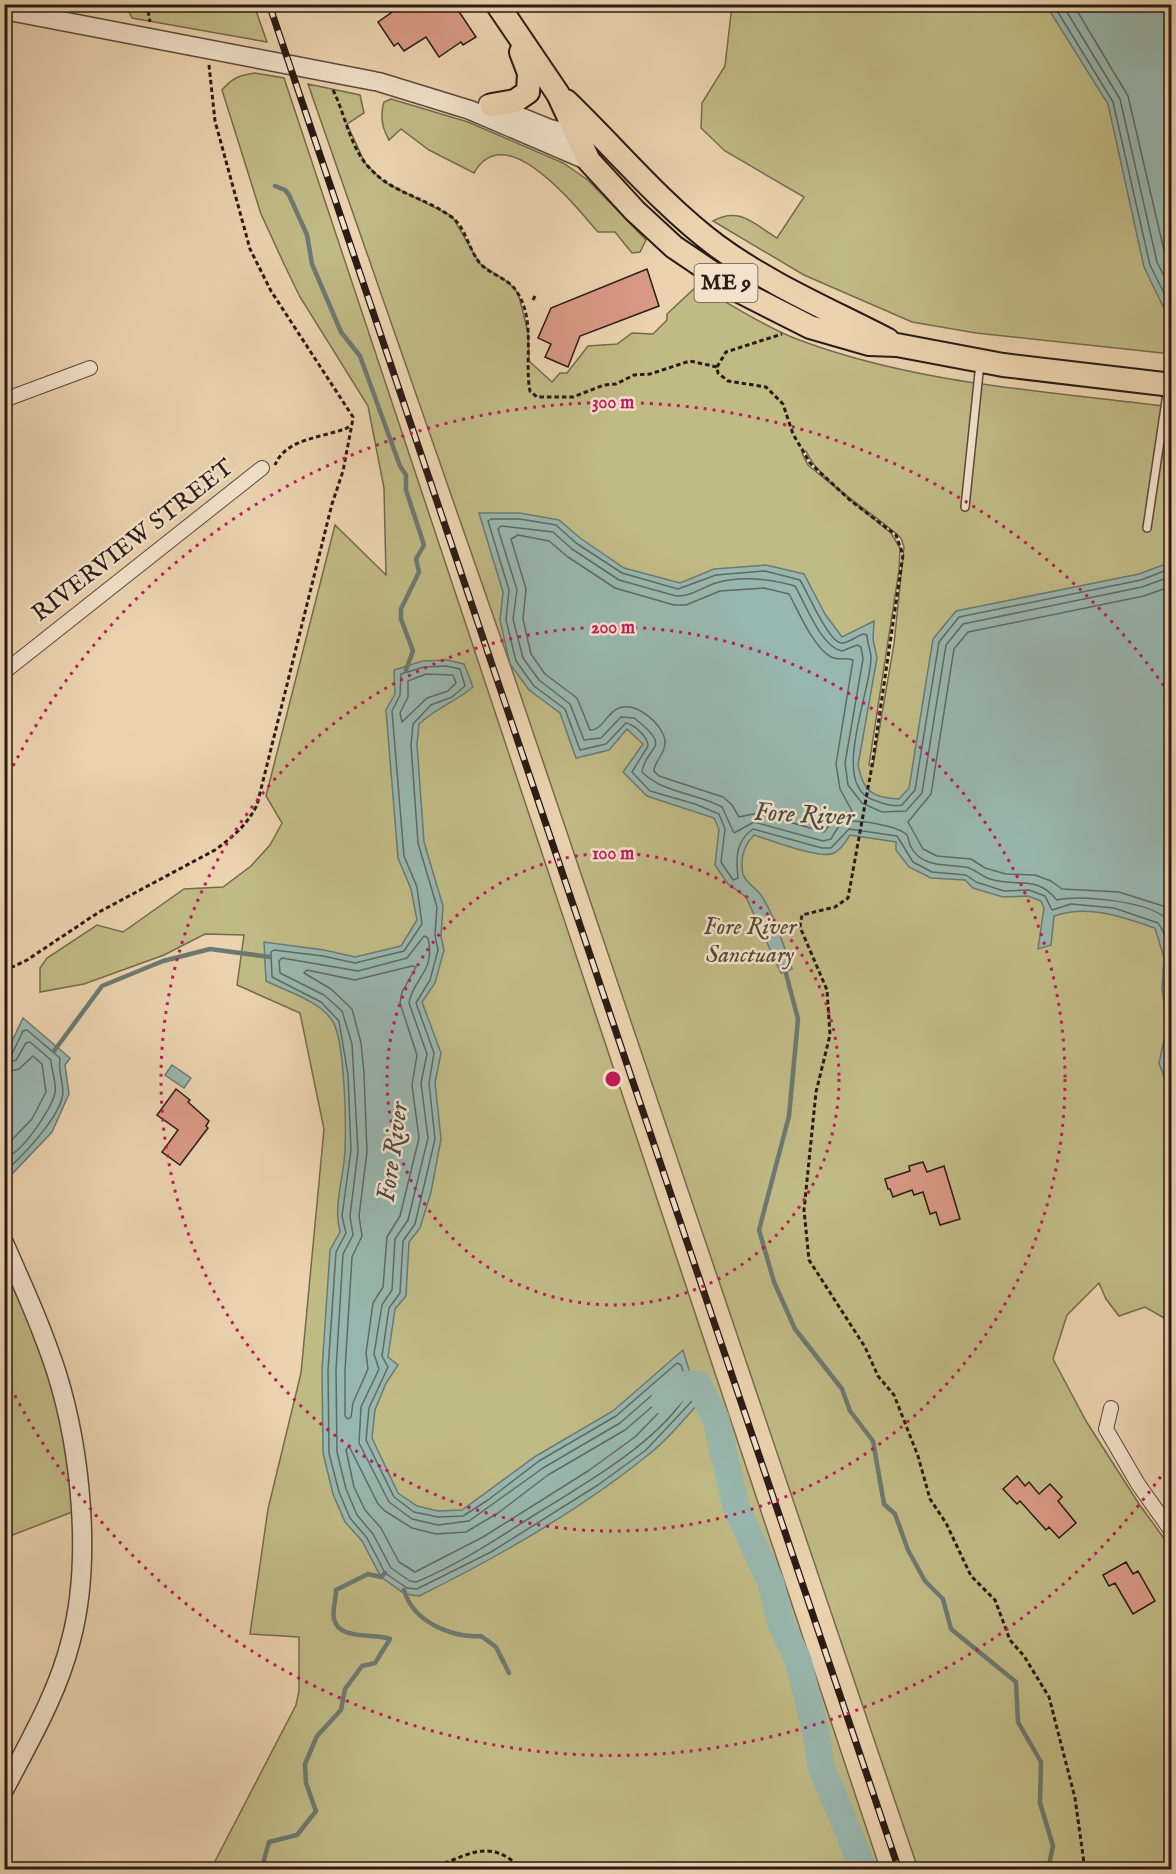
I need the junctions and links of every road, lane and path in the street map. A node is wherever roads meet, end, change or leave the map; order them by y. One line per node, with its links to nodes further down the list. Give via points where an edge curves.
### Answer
1 (4, 10): 3 (street)
2 (502, 13): 6 (main road, ME 9); 7 (main road, via 531,82 524,96)
3 (208, 50): 4 (street); 20 (path, via 215,121 250,249 271,291 345,401)
4 (376, 82): 7 (street, via 419,84); 9 (street, via 470,110)
5 (331, 86): 16 (path, via 365,163 397,191 452,216 480,264 518,293 528,332 530,391 537,397 573,397 604,384 616,384 634,375 690,361)
6 (558, 94): 8 (main road, ME 9); 12 (main road, ME 9, via 667,204 717,246 769,279)
7 (492, 105): 8 (street, via 549,129)
8 (576, 135): 9 (main road, ME 9); 12 (main road, ME 9, via 606,156 663,215 713,256 774,291)
9 (589, 161): 14 (main road, ME 9, via 634,211 674,247 739,291 785,316 839,337 869,345)
10 (536, 294): 11 (path)
11 (533, 300)
12 (843, 317): 14 (main road, ME 9)
13 (790, 332): 16 (path, via 726,352)
14 (897, 345): 15 (main road, ME 9)
15 (980, 361): 18 (main road, ME 9); 22 (lane)
16 (717, 367): 32 (path, via 728,381 766,387 783,404 793,434 810,463 896,535 903,555 848,898 802,915 800,927 827,990 830,1035 816,1092 804,1210 809,1260 865,1347 878,1376 894,1395 930,1499 971,1576 995,1600 1010,1640 1049,1697 1075,1798)
17 (90, 368): 19 (street)
18 (1170, 385): 23 (lane)
19 (4, 400)
20 (352, 424): 21 (path, via 295,443 278,458 270,477); 25 (path, via 257,805 250,818 216,850 99,912 27,960)
21 (262, 468): 24 (street, RIVERVIEW STREET)
22 (965, 507)
23 (1148, 528)
24 (4, 672)
25 (4, 970)
26 (4, 1243): 29 (street, via 38,1322 64,1402 80,1509 81,1573 72,1640 47,1707)
27 (1111, 1408): 28 (street, via 1106,1429)
28 (1172, 1532)
29 (4, 1790)
30 (423, 1869): 31 (path, via 444,1865 472,1851 495,1850 509,1856)
31 (522, 1869)
32 (1085, 1869)

